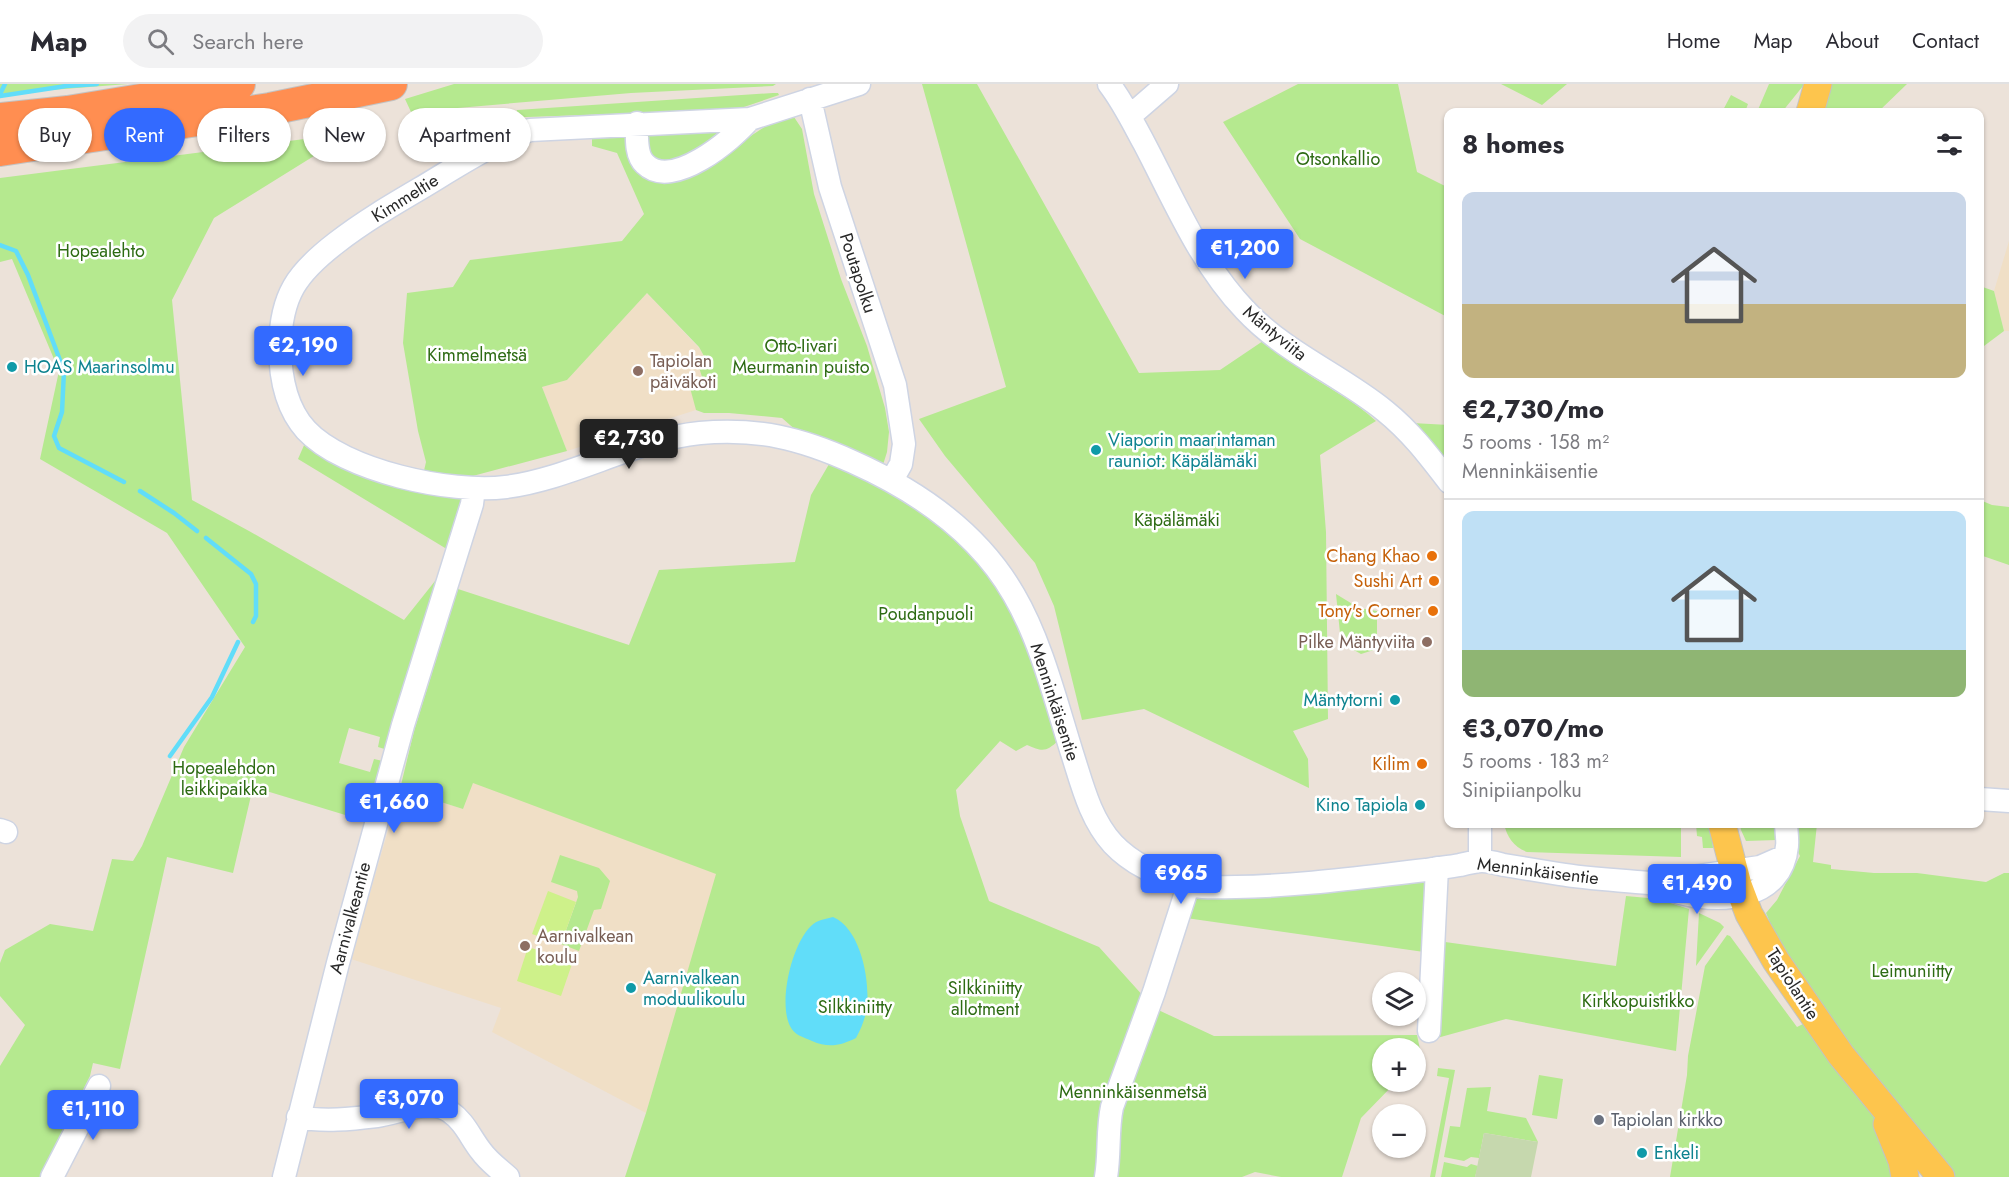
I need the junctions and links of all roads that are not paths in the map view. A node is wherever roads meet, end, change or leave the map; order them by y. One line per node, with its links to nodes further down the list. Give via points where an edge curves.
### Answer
1 (239, 84): 10 (highway)
2 (391, 84): 13 (highway, via 270,109)
3 (859, 84): 7 (street, Kimmeltie)
4 (1109, 84): 9 (street, Mäntyviita)
5 (1167, 84): 9 (street)
6 (1818, 84): 8 (main road)
7 (810, 99): 11 (street, Kimmeltie); 15 (street, Poutapolku, via 830,188 894,386 904,444 901,464)
8 (1811, 108)
9 (1130, 116): 14 (street, Mäntyviita, via 1205,256 1244,310 1287,346 1384,410 1418,442)
10 (0, 119)
11 (750, 119): 12 (street, Kimmeltie); 12 (street, via 715,150 689,165 665,171 650,168 641,158)
12 (637, 123): 16 (street, Kimmeltie, via 530,130 500,142 348,233 325,251 290,292 281,328 281,375 294,414 307,432 354,462 441,486)
13 (0, 150)
14 (1444, 476)
15 (892, 480): 16 (street, Menninkäisentie, via 805,443 736,431 679,437 625,450 545,478 508,487); 27 (street, Menninkäisentie, via 936,508 969,536 1012,590 1032,632 1090,806 1104,833 1136,863)
16 (474, 488): 32 (street, Aarnivalkeantie, via 403,724)
17 (1984, 799): 18 (street)
18 (2009, 801)
19 (1480, 828): 23 (street)
20 (1723, 828): 25 (main road, Tapiolantie)
21 (1786, 828): 22 (street)
22 (1785, 856): 25 (street, Menninkäisentie, via 1760,867); 28 (street, via 1767,884)
23 (1480, 861): 24 (street, Menninkäisentie); 26 (street, Menninkäisentie)
24 (1437, 868): 27 (street, Menninkäisentie, via 1282,886); 29 (street)
25 (1733, 870): 26 (street, Menninkäisentie); 28 (main road, Tapiolantie)
26 (1663, 885): 28 (street, Menninkäisentie, via 1677,893)
27 (1188, 886): 36 (street, via 1112,1107)
28 (1743, 897): 31 (main road, Tapiolantie, via 1783,971)
29 (1429, 1031)
30 (99, 1086): 33 (street)
31 (1875, 1099): 37 (main road, Tapiolantie, via 1894,1139); 38 (main road, Tapiolantie)
32 (298, 1117): 34 (street, Aarnivalkeantie); 35 (street, via 378,1116 438,1106 457,1117 482,1152)
33 (52, 1177)
34 (284, 1177)
35 (508, 1177)
36 (1106, 1177)
37 (1905, 1177)
38 (1941, 1177)

